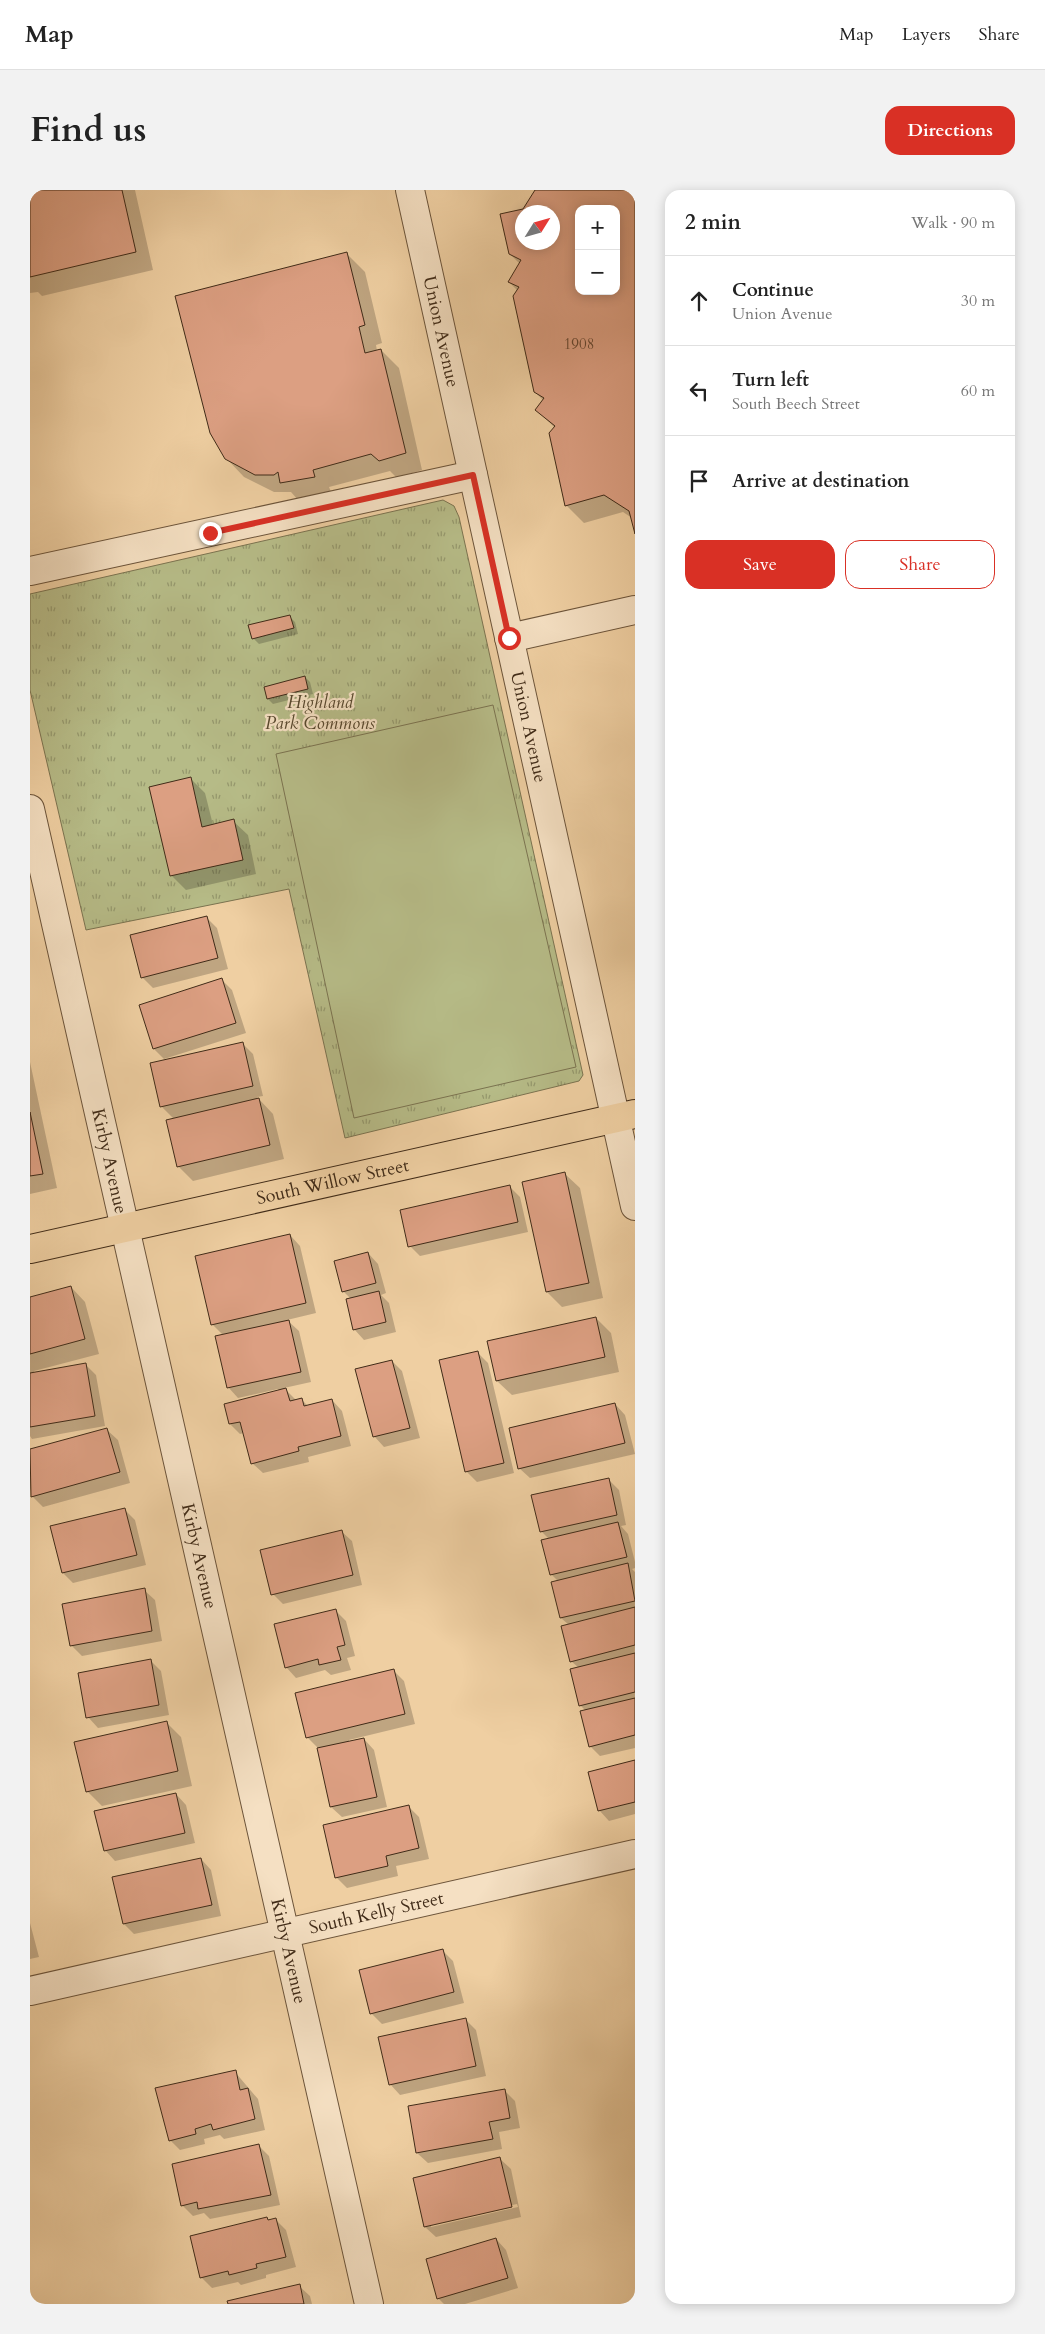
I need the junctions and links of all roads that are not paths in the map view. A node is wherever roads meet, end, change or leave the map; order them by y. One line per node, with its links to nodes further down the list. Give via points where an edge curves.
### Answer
1 (410, 190): 2 (street, Union Avenue)
2 (473, 475): 3 (street); 5 (street, Union Avenue)
3 (30, 572)
4 (635, 610): 5 (street)
5 (509, 638): 7 (street, Union Avenue)
6 (30, 809): 9 (street, Kirby Avenue)
7 (625, 1117): 8 (street, Union Avenue); 9 (main road, South Willow Street)
8 (635, 1206)
9 (123, 1228): 10 (main road, South Willow Street); 12 (street, Kirby Avenue)
10 (30, 1249)
11 (635, 1854): 12 (street, South Kelly Street)
12 (285, 1932): 13 (street, South Kelly Street); 14 (street, Kirby Avenue)
13 (30, 1991)
14 (369, 2304)

